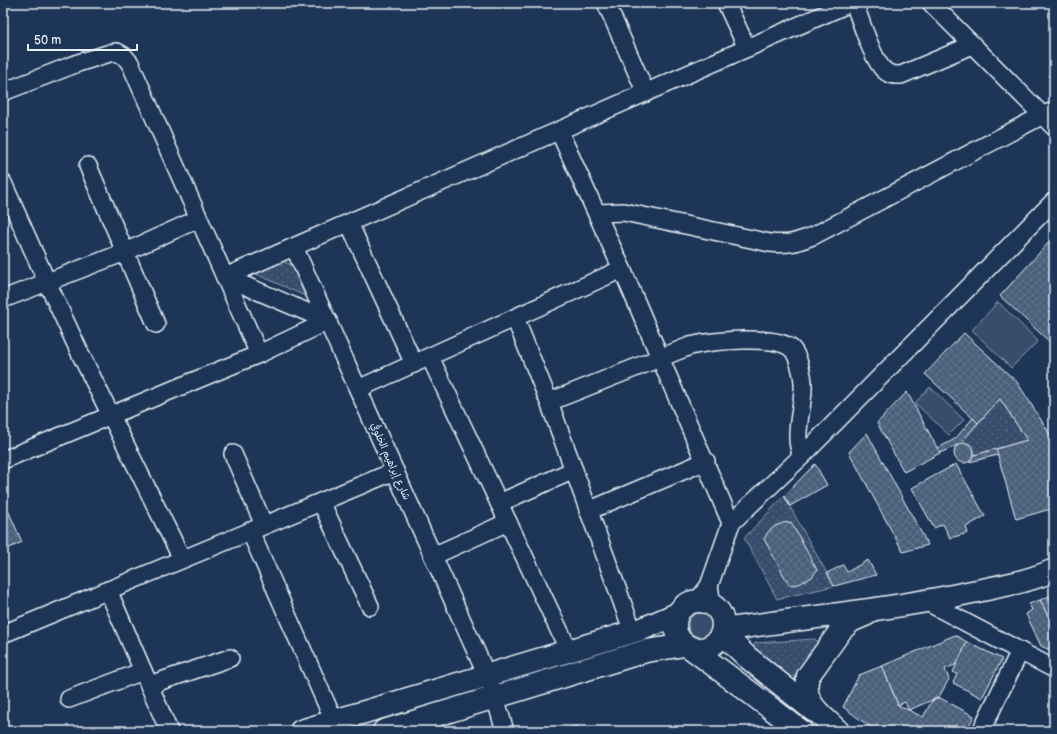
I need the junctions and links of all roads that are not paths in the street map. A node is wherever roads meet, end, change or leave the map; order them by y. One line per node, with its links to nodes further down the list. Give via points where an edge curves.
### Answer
1 (606, 3): 9 (street)
2 (726, 3): 7 (street)
3 (850, 3): 7 (street)
4 (854, 3): 6 (street, via 876,59 883,70 891,75 901,75)
5 (932, 3): 6 (street)
6 (972, 45): 10 (street)
7 (747, 48): 9 (street)
8 (3, 92): 16 (street, via 110,52 124,56 130,63)
9 (646, 93): 11 (street)
10 (1050, 117): 15 (street, via 797,242 770,243 624,212)
11 (559, 131): 15 (street); 17 (street)
12 (88, 166): 19 (street)
13 (3, 182): 22 (street)
14 (1054, 201): 35 (street)
15 (596, 213): 20 (street)
16 (198, 219): 19 (street); 21 (street)
17 (349, 223): 18 (street); 30 (street)
18 (294, 247): 21 (street); 25 (street, شارع إبراهيم الخلوقي)
19 (125, 252): 22 (street); 26 (street)
20 (622, 269): 24 (street); 29 (street)
21 (225, 277): 25 (street); 27 (street)
22 (47, 282): 23 (street); 33 (street)
23 (3, 299)
24 (515, 318): 28 (street); 32 (street)
25 (328, 321): 27 (street); 31 (street, شارع إبراهيم الخلوقي)
26 (156, 324)
27 (259, 354): 33 (street)
28 (430, 356): 30 (street); 41 (street)
29 (660, 357): 32 (street); 35 (street, via 708,342 764,340 781,343 792,350 804,383 797,440); 37 (street)
30 (414, 364): 31 (street)
31 (358, 389): 39 (street, شارع إبراهيم الخلوقي)
32 (549, 402): 38 (street)
33 (111, 414): 36 (street); 47 (street)
34 (233, 454): 45 (street)
35 (802, 456): 44 (street)
36 (3, 460)
37 (706, 461): 42 (street); 44 (street)
38 (574, 470): 41 (street); 42 (street)
39 (395, 471): 40 (street); 46 (street, شارع إبراهيم الخلوقي)
40 (322, 502): 45 (street); 51 (street)
41 (499, 503): 43 (street)
42 (588, 511): 55 (street)
43 (508, 522): 46 (street); 58 (street)
44 (731, 523): 53 (street)
45 (257, 528): 47 (street); 66 (street)
46 (433, 556): 62 (street, شارع إبراهيم الخلوقي)
47 (182, 559): 49 (street)
48 (1054, 570): 50 (main road, via 1021,581)
49 (108, 590): 56 (street); 63 (street)
50 (927, 602): 52 (main road); 59 (street)
51 (370, 606)
52 (879, 609): 53 (main road, via 782,621); 72 (main road, via 851,621 808,676 806,694 810,703)
53 (714, 611): 54 (main road, via 689,603); 57 (main road, via 719,640 706,649); 72 (main road, via 747,657)
54 (677, 614): 55 (main road); 57 (main road, via 675,628 680,640)
55 (633, 632): 58 (main road)
56 (3, 634)
57 (688, 647): 64 (main road, via 646,651); 71 (main road)
58 (569, 651): 62 (main road)
59 (1020, 651): 61 (street); 73 (street)
60 (230, 658): 63 (street)
61 (1054, 669)
62 (487, 676): 64 (street, شارع إبراهيم الخلوقي); 66 (main road)
63 (146, 678): 65 (street); 67 (street)
64 (495, 697): 69 (main road); 70 (street, شارع إبراهيم الخلوقي)
65 (69, 699)
66 (334, 721): 68 (main road)
67 (169, 731)
68 (301, 731)
69 (384, 731)
70 (505, 731)
71 (801, 731)
72 (838, 731)
73 (981, 731)

